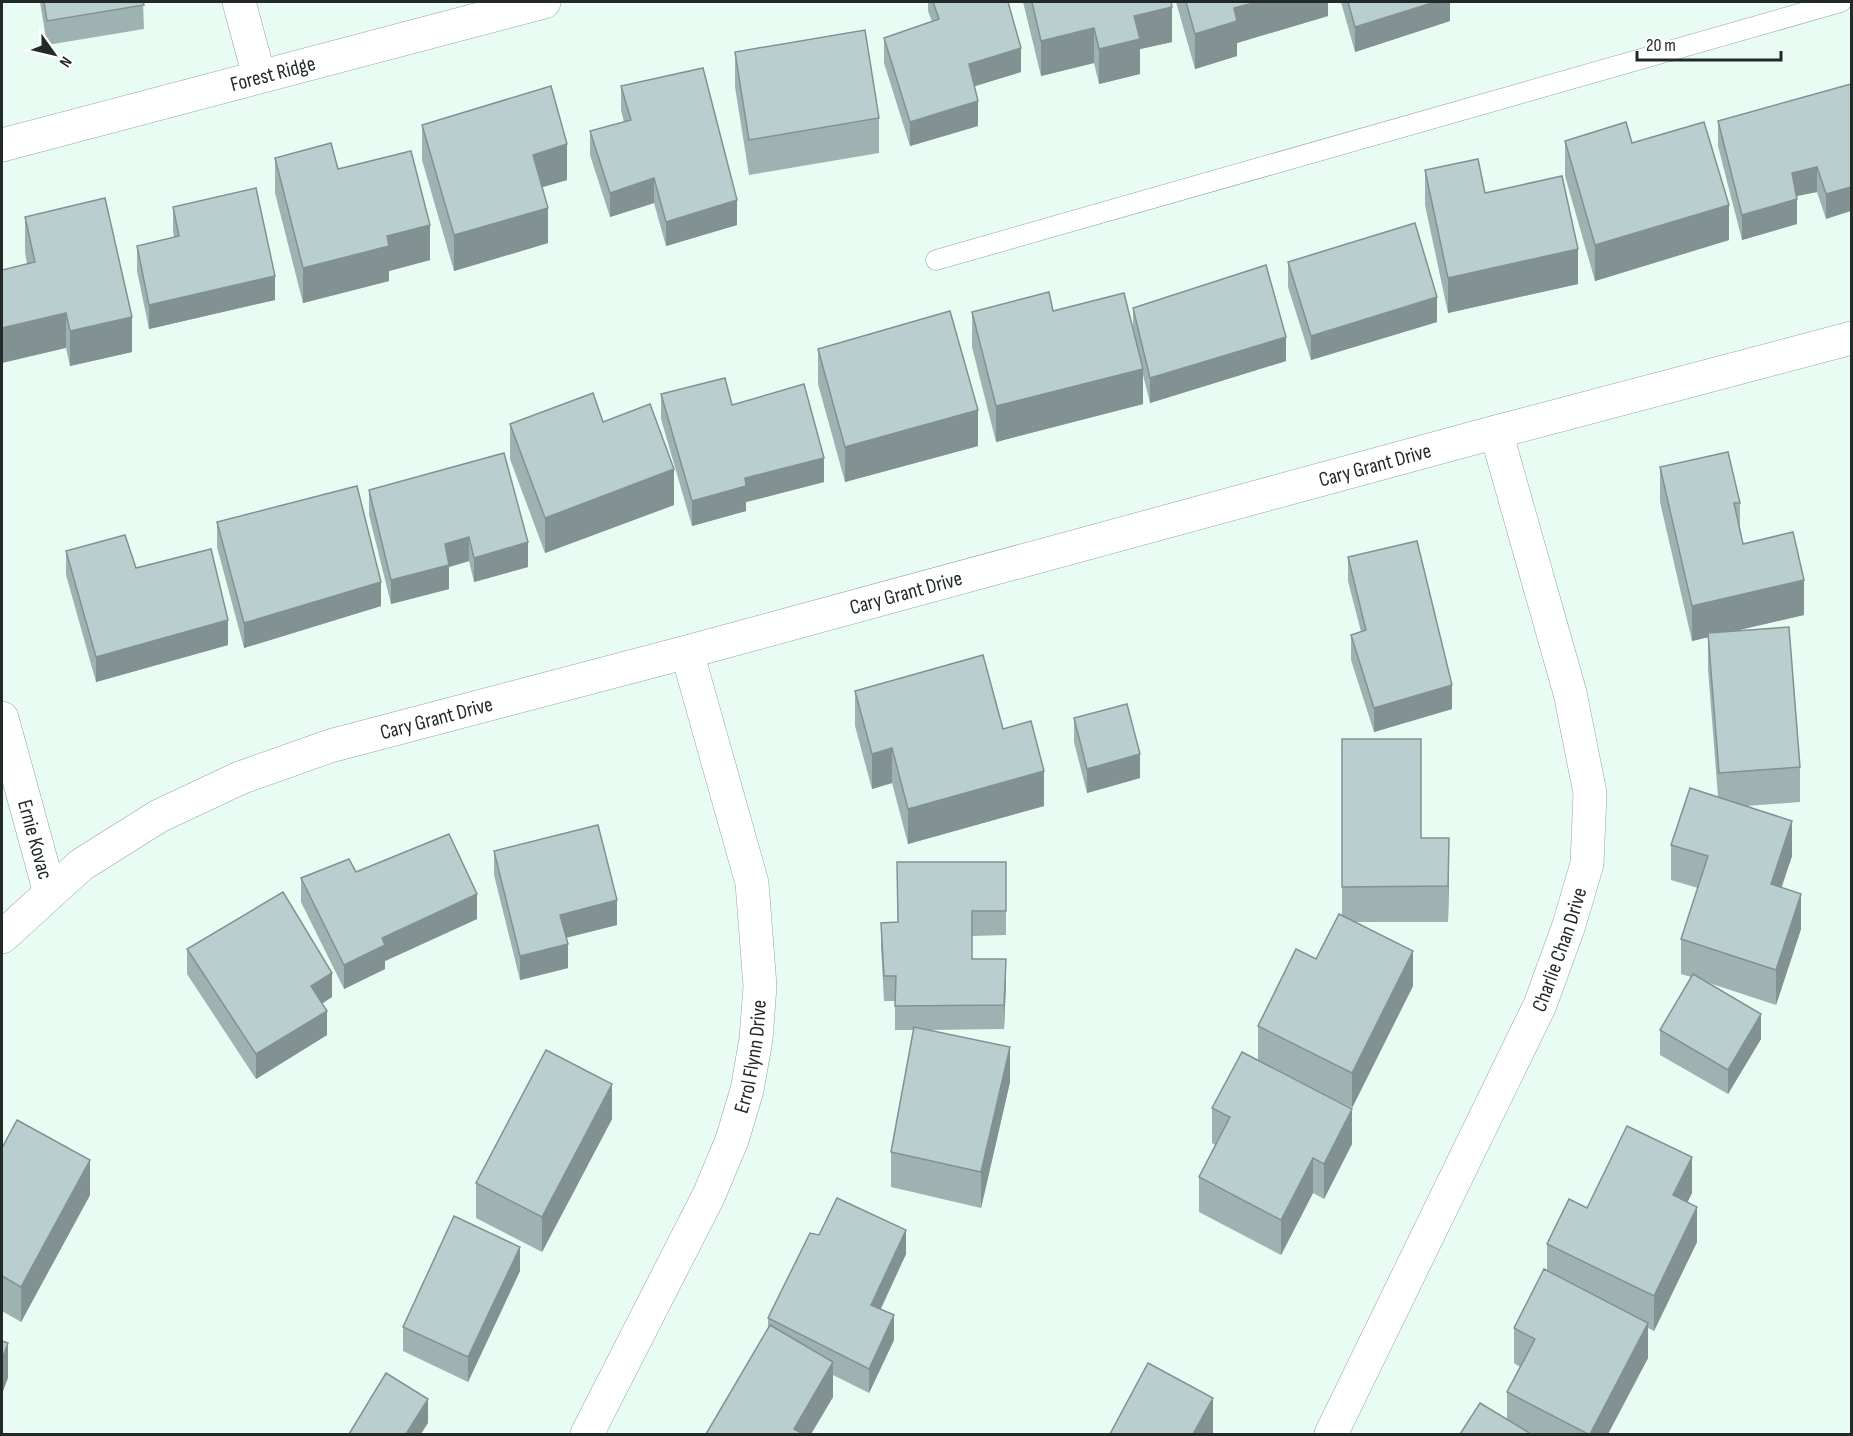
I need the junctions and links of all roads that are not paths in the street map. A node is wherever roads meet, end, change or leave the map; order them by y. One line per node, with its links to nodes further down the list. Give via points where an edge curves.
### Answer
1 (239, 2): 4 (street)
2 (544, 2): 4 (street, Forest Ridge)
3 (1841, 2): 6 (lane)
4 (259, 76): 5 (street, Forest Ridge)
5 (2, 145)
6 (936, 260)
7 (1851, 338): 8 (street, Cary Grant Drive)
8 (1496, 432): 9 (street, Cary Grant Drive); 14 (street, Charlie Chan Drive, via 1570,693 1590,793 1587,864 1540,1005)
9 (687, 652): 11 (street, Cary Grant Drive, via 330,746 240,778 159,816 81,865); 13 (street, Errol Flynn Drive, via 752,883 760,986 756,1039 747,1090 732,1140 709,1195)
10 (2, 718): 11 (street, Ernie Kovac)
11 (50, 893): 12 (street, Cary Grant Drive)
12 (2, 937)
13 (587, 1434)
14 (1331, 1434)

